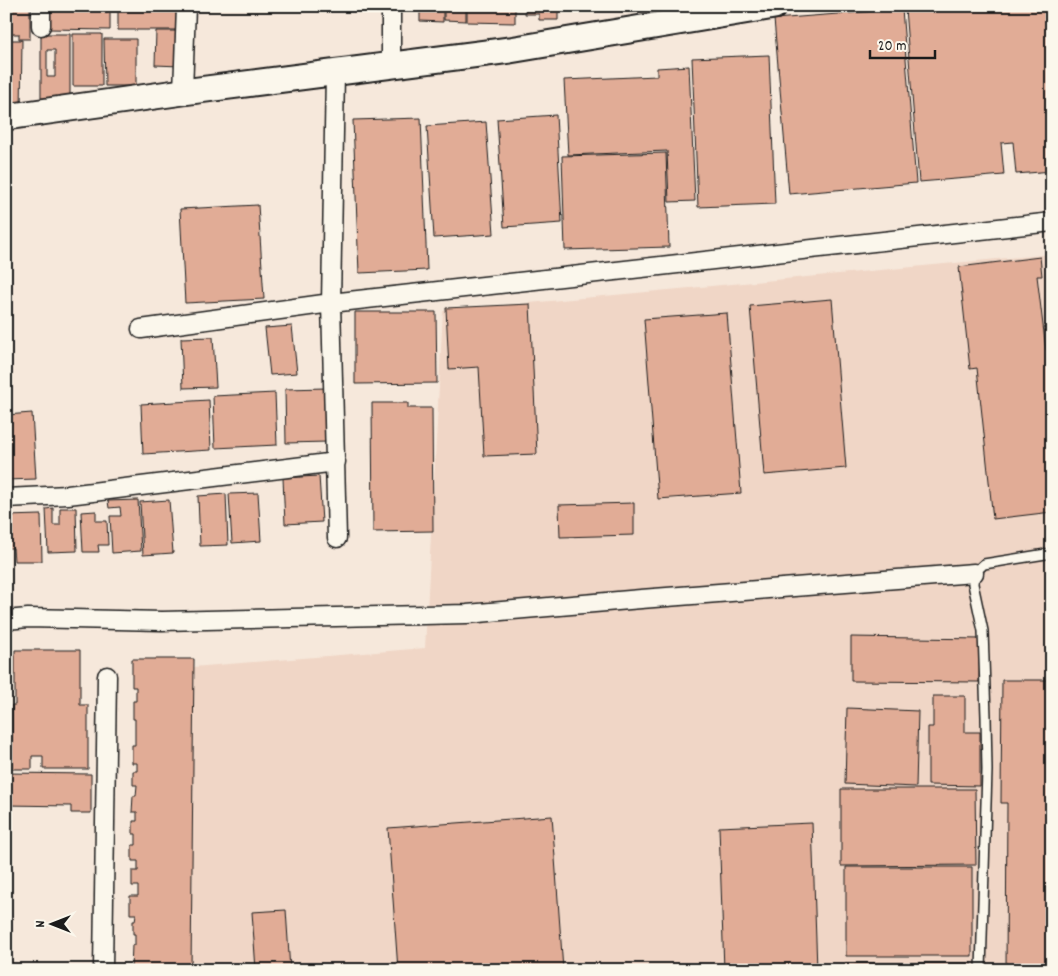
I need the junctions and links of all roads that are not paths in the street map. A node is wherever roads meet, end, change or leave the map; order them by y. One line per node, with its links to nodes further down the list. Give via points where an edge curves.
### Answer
1 (41, 6): 5 (street)
2 (186, 6): 8 (street)
3 (391, 6): 6 (street)
4 (774, 6): 6 (street, via 510,50)
5 (41, 26)
6 (391, 66): 7 (street)
7 (335, 73): 8 (street); 11 (street)
8 (183, 92): 9 (street)
9 (6, 116)
10 (1052, 222): 11 (street)
11 (331, 303): 12 (street); 13 (street)
12 (141, 329)
13 (336, 462): 14 (street, via 68,495); 15 (street)
14 (6, 498)
15 (338, 538)
16 (1052, 553): 17 (lane, via 984,564)
17 (974, 573): 18 (street, via 467,614 162,622); 21 (lane, via 973,584 983,631 986,717)
18 (6, 620)
19 (106, 676): 20 (street)
20 (103, 970)
21 (981, 970)

